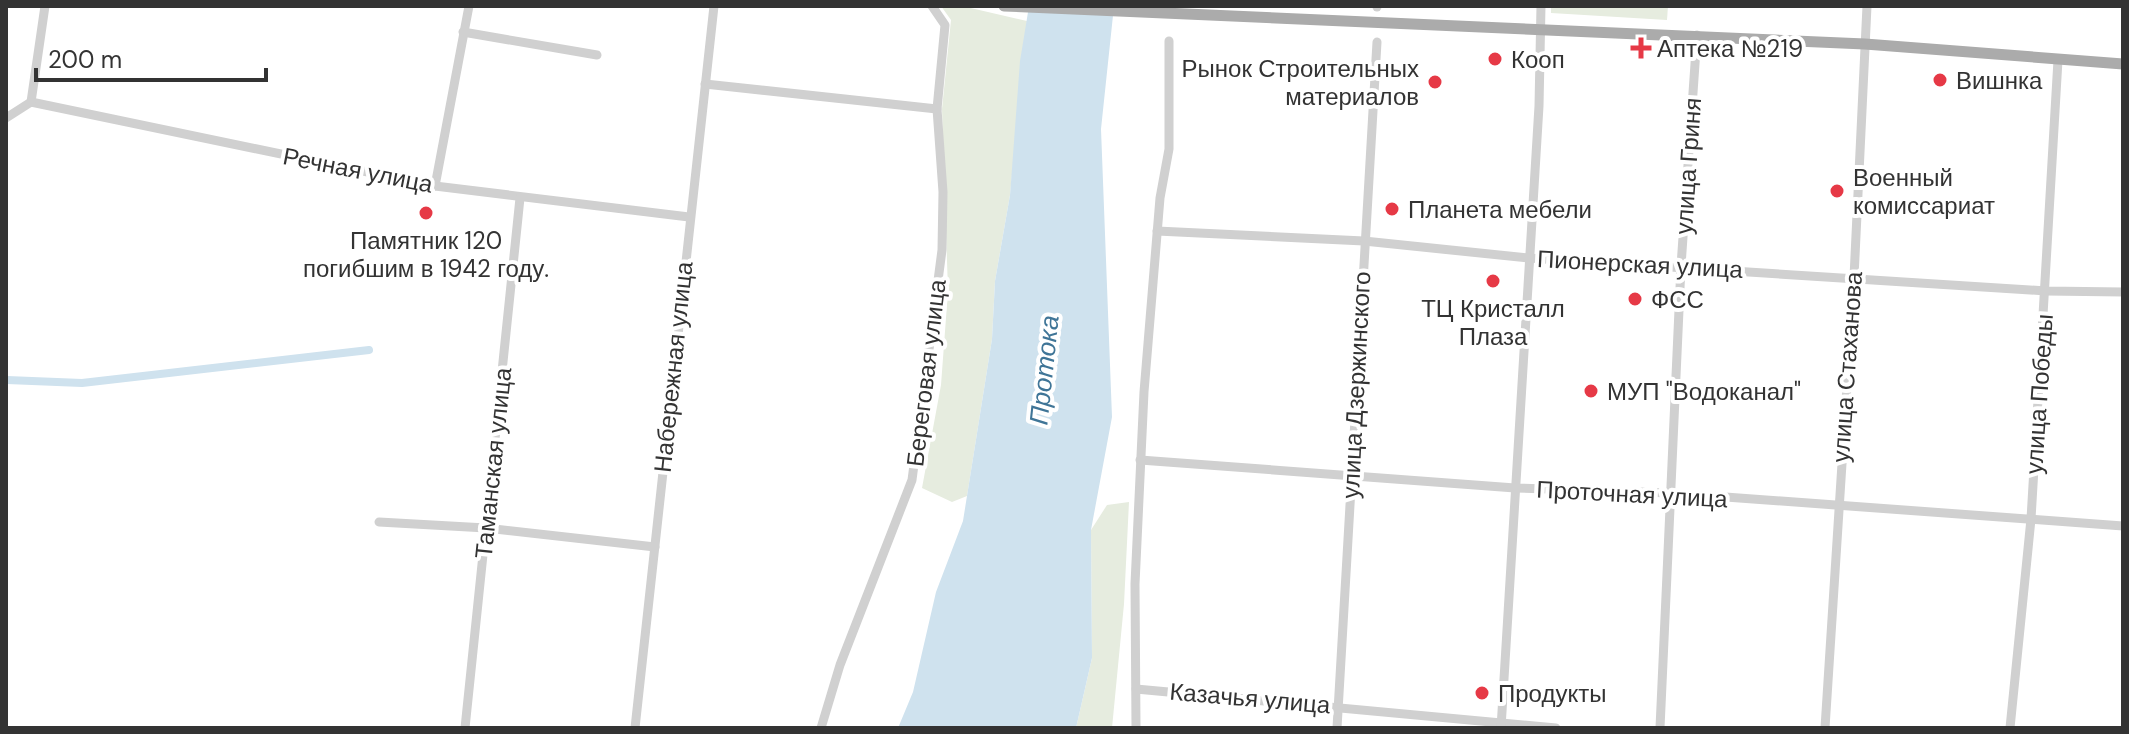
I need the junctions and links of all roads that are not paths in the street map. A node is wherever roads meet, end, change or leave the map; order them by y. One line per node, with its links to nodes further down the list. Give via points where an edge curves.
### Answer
1 (45, 6): 18 (street)
2 (469, 6): 9 (street)
3 (714, 6): 17 (street, Набережная улица)
4 (932, 6): 19 (street, Береговая улица, via 945,25)
5 (1541, 6): 8 (street)
6 (1867, 6): 13 (street, улица Стаханова)
7 (1008, 7): 8 (main road)
8 (1540, 29): 10 (main road); 26 (street)
9 (463, 32): 14 (street); 21 (street)
10 (1697, 35): 13 (main road); 27 (street, улица Гриня)
11 (1169, 41): 24 (street, via 1169,149)
12 (1377, 42): 25 (street, улица Дзержинского)
13 (1865, 44): 15 (main road); 28 (street, улица Стаханова)
14 (597, 55)
15 (2058, 60): 16 (main road); 29 (street, улица Победы)
16 (2123, 64)
17 (705, 84): 19 (street); 23 (street, Набережная улица)
18 (31, 102): 20 (street); 21 (street, Речная улица)
19 (937, 109): 46 (street, Береговая улица, via 942,250 912,480)
20 (6, 118)
21 (435, 186): 22 (street, Речная улица)
22 (520, 198): 23 (street, Речная улица); 39 (street, Таманская улица)
23 (689, 217): 40 (street, Набережная улица)
24 (1157, 231): 25 (street, Пионерская улица); 31 (street)
25 (1364, 241): 26 (street, Пионерская улица); 32 (street, улица Дзержинского)
26 (1528, 258): 27 (street, Пионерская улица); 33 (street)
27 (1681, 266): 28 (street, Пионерская улица); 34 (street, улица Гриня)
28 (1854, 277): 29 (street, Пионерская улица); 35 (street, улица Стаханова)
29 (2046, 291): 30 (street, Пионерская улица); 36 (street, улица Победы)
30 (2123, 292)
31 (1140, 460): 32 (street, Проточная улица); 41 (street)
32 (1351, 475): 33 (street, Проточная улица); 42 (street, улица Дзержинского)
33 (1515, 488): 34 (street, Проточная улица); 43 (street)
34 (1671, 493): 35 (street, Проточная улица); 50 (street, улица Гриня)
35 (1837, 507): 36 (street, Проточная улица); 51 (street, улица Стаханова)
36 (2031, 519): 38 (street, Проточная улица); 52 (street, улица Победы)
37 (379, 522): 39 (street)
38 (2123, 526)
39 (486, 528): 40 (street); 44 (street, Таманская улица)
40 (655, 547): 45 (street, Набережная улица)
41 (1136, 689): 42 (street, Казачья улица); 47 (street)
42 (1338, 706): 43 (street, Казачья улица); 48 (street, улица Дзержинского)
43 (1501, 727): 49 (street, Казачья улица)
44 (465, 728)
45 (635, 728)
46 (821, 728)
47 (1136, 728)
48 (1337, 728)
49 (1556, 728)
50 (1660, 728)
51 (1825, 728)
52 (2010, 728)

